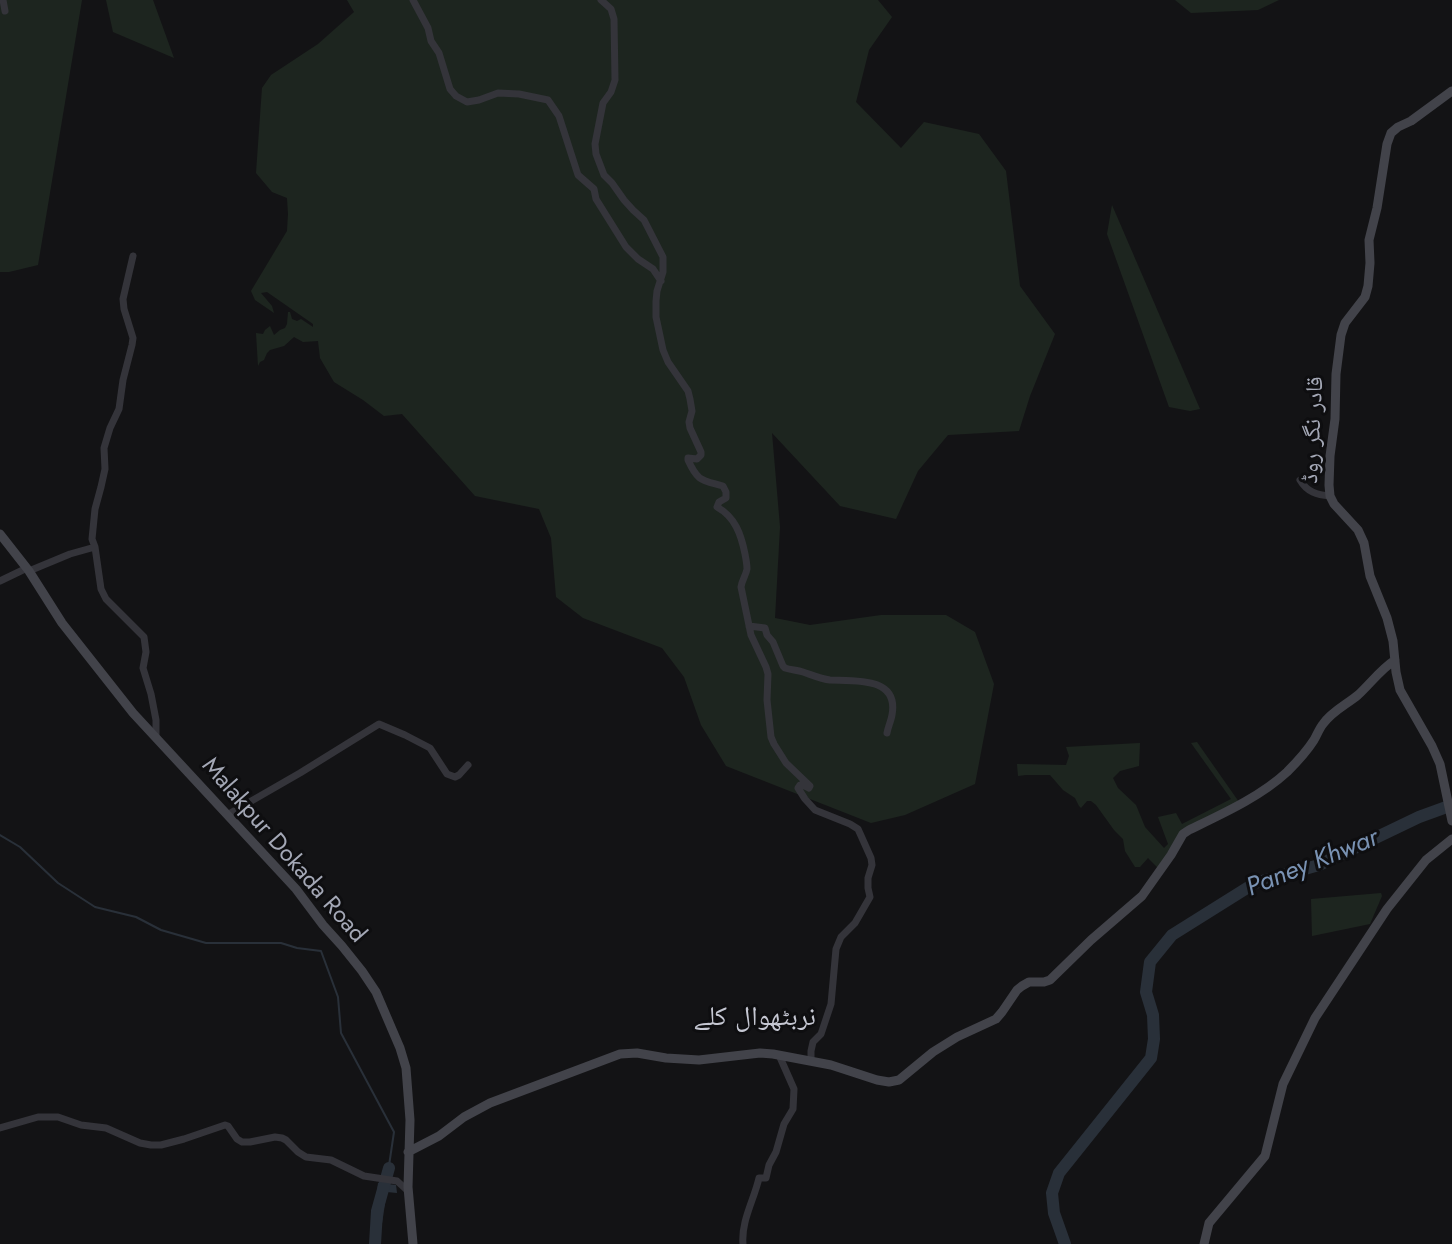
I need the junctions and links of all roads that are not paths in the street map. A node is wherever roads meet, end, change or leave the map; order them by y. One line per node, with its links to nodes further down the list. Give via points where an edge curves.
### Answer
1 (3, 0): 4 (street)
2 (413, 0): 7 (street, via 456,96 467,102 498,93 548,100 559,116 578,175 594,189 596,200 626,247 653,268)
3 (602, 0): 7 (street, via 614,19 615,80 603,103 596,154 604,175 644,220 663,257)
4 (5, 11)
5 (1452, 91): 9 (street, قادر نگر روڈ, via 1398,127 1387,144 1369,240 1368,286 1365,297 1345,322 1339,345)
6 (133, 256): 11 (street, via 123,298 133,338 119,409 104,448 105,469 92,539)
7 (661, 281): 14 (street, via 656,316 661,341 668,362 688,391 690,428 701,452 697,459 688,460 697,476 723,486 726,492 726,498 717,507 735,523 742,540 747,569 741,587)
8 (1299, 480): 9 (street, via 1318,495)
9 (1330, 496): 15 (street, قادر نگر روڈ, via 1364,543)
10 (0, 534): 12 (street, Malakpur Dokada Road)
11 (95, 547): 12 (street); 17 (street, via 101,589 144,637 143,668 156,720)
12 (28, 569): 13 (street); 17 (street, Malakpur Dokada Road, via 69,632)
13 (0, 581)
14 (749, 626): 16 (street, via 765,627 785,668 831,680 878,685 886,690 893,703); 23 (street, via 768,674 766,700 774,744 786,763 810,786 798,788 810,805 858,829 871,858 870,897 836,949 831,1004 821,1034 813,1042)
15 (1395, 660): 20 (street, قادر نگر روڈ, via 1400,690 1440,764); 23 (street, via 1356,697 1331,714 1303,755 1276,782 1229,812 1183,834 1142,896 1050,980 1029,982 1017,990 996,1019 933,1052 899,1080 877,1080)
16 (887, 733)
17 (156, 737): 19 (street, Malakpur Dokada Road)
18 (468, 765): 19 (street, via 455,777 447,774 430,748 379,724)
19 (227, 815): 25 (street, Malakpur Dokada Road, via 296,889 376,992 406,1068)
20 (1452, 820)
21 (1452, 839): 31 (street, via 1426,860 1387,909 1315,1018 1283,1084 1265,1156 1209,1223)
22 (779, 1055): 23 (street); 25 (street, via 760,1053 699,1060 620,1054 490,1103); 30 (street, via 794,1089 793,1109 766,1178 759,1178 745,1221)
23 (811, 1061)
24 (0, 1128): 27 (street, via 38,1117 58,1117 106,1128 151,1145 225,1125 242,1142 282,1138 306,1157 331,1160 364,1176)
25 (408, 1152): 26 (street, Malakpur Dokada Road)
26 (408, 1170): 27 (street); 28 (street, Malakpur Dokada Road)
27 (397, 1181): 28 (street)
28 (408, 1191): 29 (street, Malakpur Dokada Road)
29 (414, 1244)
30 (743, 1244)
31 (1204, 1244)

